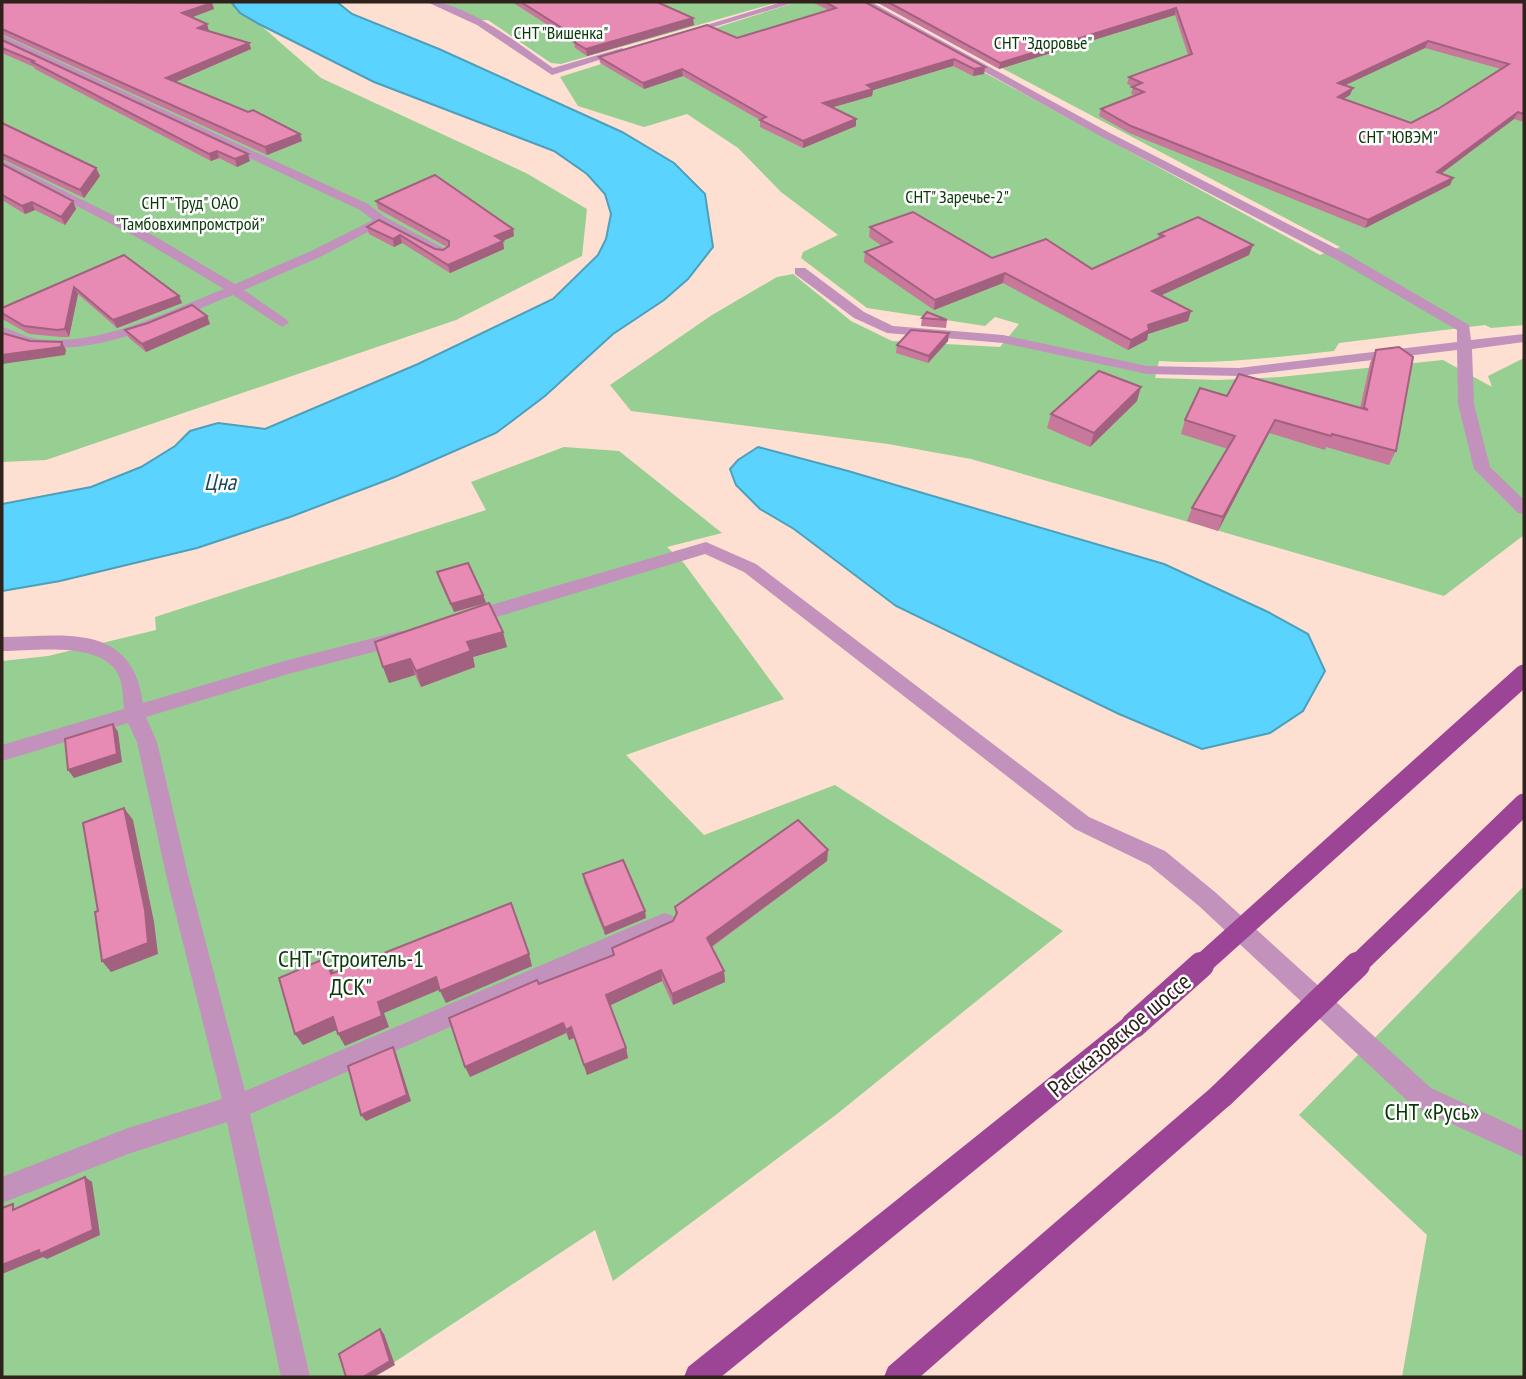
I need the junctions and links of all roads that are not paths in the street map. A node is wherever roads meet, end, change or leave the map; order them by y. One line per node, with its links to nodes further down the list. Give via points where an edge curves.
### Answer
1 (432, 2): 6 (street, via 480,23 552,72)
2 (791, 2): 4 (street)
3 (864, 2): 15 (street, via 1342,257 1464,328)
4 (671, 37)
5 (2, 38): 8 (street, via 364,206)
6 (631, 48)
7 (2, 163): 11 (street)
8 (382, 220): 9 (street); 11 (street, via 340,244)
9 (443, 251)
10 (800, 271): 15 (street, via 876,325 1003,339 1147,370 1239,372)
11 (237, 289): 12 (street); 13 (street, via 142,326 80,342 43,344)
12 (282, 323)
13 (2, 331)
14 (1524, 338): 15 (street)
15 (1465, 345): 16 (street, via 1466,404 1482,469)
16 (1524, 509)
17 (449, 624): 26 (street, via 706,548 750,568 1082,822 1157,858 1422,1097)
18 (423, 632): 21 (street)
19 (2, 644): 21 (street, via 85,644 110,654 130,679)
20 (1524, 675): 29 (main road, Рассказовское шоссе, bridge, via 1134,1025)
21 (134, 713): 22 (street); 25 (street, via 147,742)
22 (2, 753)
23 (1524, 804): 30 (main road, bridge, via 1222,1095)
24 (665, 923): 25 (street)
25 (236, 1107): 27 (street, via 128,1141); 28 (street)
26 (1524, 1144)
27 (2, 1190)
28 (295, 1377)
29 (698, 1377)
30 (898, 1377)

